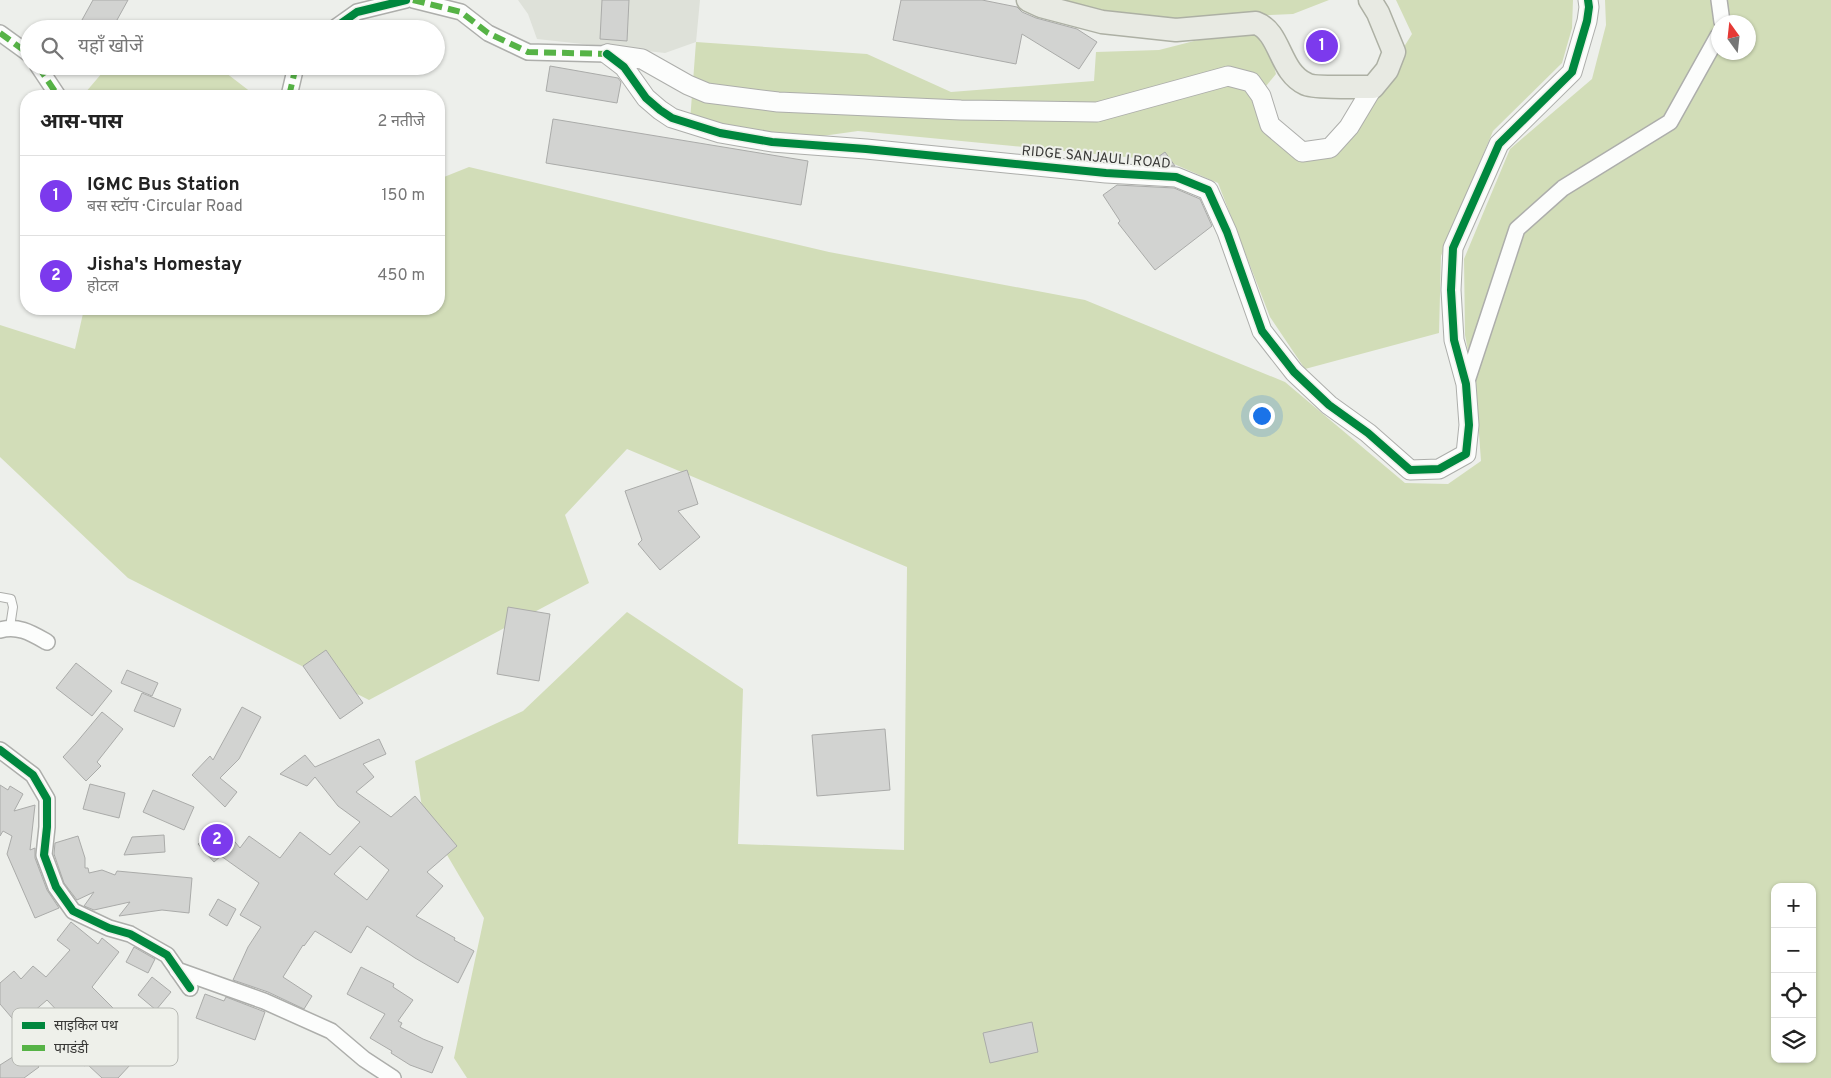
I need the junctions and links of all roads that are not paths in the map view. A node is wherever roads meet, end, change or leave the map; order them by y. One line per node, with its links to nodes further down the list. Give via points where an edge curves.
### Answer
1 (406, 0): 8 (street, via 357,12)
2 (413, 0): 12 (street, via 461,12 488,33 528,52)
3 (1028, 0): 15 (main road, via 1102,22 1176,30 1264,25 1288,69 1307,85)
4 (1370, 0): 15 (main road, via 1394,52 1387,70)
5 (1588, 0): 18 (street, RIDGE SANJAULI ROAD, via 1586,21 1572,72 1499,144 1453,248 1454,340)
6 (1719, 0): 7 (street)
7 (1721, 15)
8 (346, 20)
9 (0, 33): 10 (street)
10 (20, 47)
11 (1711, 49): 18 (street, via 1670,122 1564,188 1517,229)
12 (607, 54): 15 (street, via 642,59 688,85 723,96 778,102 961,110 1097,112 1228,76 1250,82 1261,96 1270,125 1302,152 1330,148 1349,127); 18 (street, RIDGE SANJAULI ROAD, via 624,67 646,98 660,110 672,118 720,133 772,142 1176,177 1208,190 1228,232 1262,331 1294,372 1329,405 1410,470 1439,470 1466,454 1469,425)
13 (44, 75): 16 (street)
14 (294, 75): 17 (street)
15 (1373, 87)
16 (54, 90)
17 (290, 90)
18 (1466, 384)
19 (0, 597): 20 (lane, via 12,599 13,607)
20 (5, 629): 21 (street, via 23,629)
21 (47, 642)
22 (0, 750): 23 (street, via 33,775 48,799 44,856 56,887 72,911 150,945 167,955)
23 (177, 970): 24 (street); 25 (street, via 264,1001 331,1031)
24 (190, 988)
25 (393, 1078)

